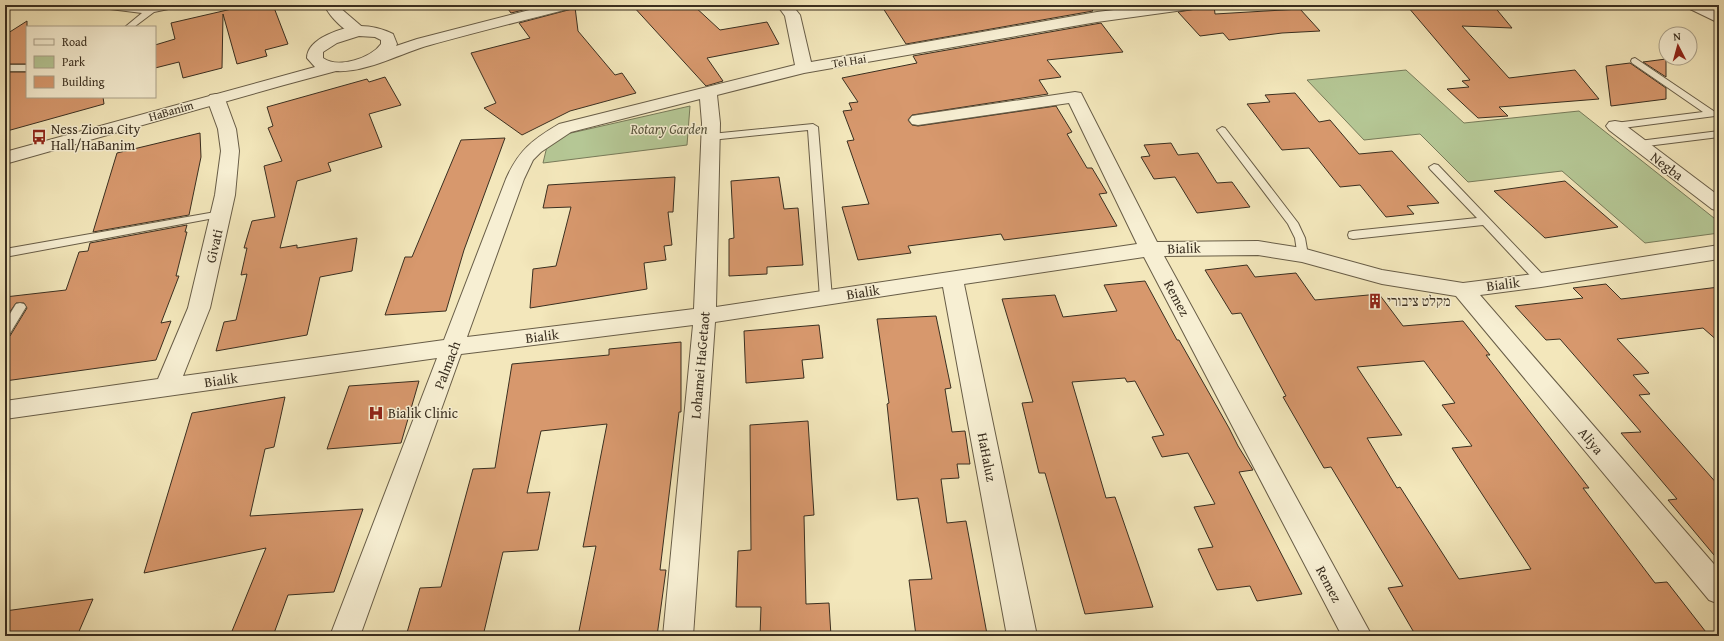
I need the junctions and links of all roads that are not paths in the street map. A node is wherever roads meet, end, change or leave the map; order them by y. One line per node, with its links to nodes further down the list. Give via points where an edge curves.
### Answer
1 (178, 5): 8 (lane)
2 (566, 5): 11 (street)
3 (784, 5): 21 (street, via 792,15)
4 (1191, 5): 21 (street, Tel Hai, via 1097,18)
5 (1693, 5): 9 (street)
6 (97, 6): 8 (lane, via 136,11)
7 (332, 8): 12 (street); 14 (street, via 336,18)
8 (151, 10): 10 (lane)
9 (1719, 18)
10 (130, 26)
11 (470, 29): 13 (street, via 412,36); 16 (street)
12 (359, 32): 13 (street); 14 (street)
13 (380, 33): 16 (street, via 390,41 390,46)
14 (336, 37): 15 (street, HaBanim)
15 (319, 48): 18 (street, via 315,58 319,63); 22 (street, HaBanim)
16 (377, 58): 18 (street, HaBanim, via 357,65)
17 (1635, 61): 26 (lane, via 1712,114)
18 (334, 67): 22 (street, HaBanim)
19 (5, 68): 20 (lane)
20 (26, 68)
21 (804, 68): 23 (street, Tel Hai, via 736,84)
22 (244, 91): 24 (street, HaBanim)
23 (708, 94): 29 (street, Lohamei HaGetaot); 32 (street, Tel Hai, via 565,128 538,143)
24 (216, 99): 31 (street, HaBanim); 35 (street, Givati, via 227,129 230,151)
25 (918, 120): 38 (street, Remez, via 1075,97)
26 (1616, 126): 30 (street, Negba)
27 (1222, 130): 41 (lane, via 1293,222 1300,238)
28 (1719, 134): 30 (lane)
29 (711, 137): 45 (lane, via 813,126); 47 (street, Lohamei HaGetaot)
30 (1638, 144): 34 (street, Negba)
31 (5, 158)
32 (523, 161): 49 (street, Palmach)
33 (1434, 167): 36 (lane)
34 (1719, 205)
35 (221, 214): 40 (lane); 50 (street, Givati, via 199,308)
36 (1485, 221): 37 (lane); 43 (lane)
37 (1353, 235)
38 (1150, 249): 41 (street, Bialik, via 1258,248); 42 (street, Bialik); 56 (street, Remez)
39 (1719, 252): 43 (street, Bialik)
40 (5, 253)
41 (1302, 255): 44 (street, Bialik, via 1382,277)
42 (952, 279): 45 (street, Bialik); 55 (street, HaHaluz)
43 (1541, 280): 44 (street, Bialik)
44 (1463, 290): 52 (street, Aliya)
45 (826, 298): 47 (street, Bialik)
46 (20, 306): 48 (lane)
47 (705, 316): 49 (street, Bialik); 54 (street, Lohamei HaGetaot)
48 (5, 332)
49 (453, 347): 50 (street, Bialik); 53 (street, Palmach)
50 (166, 388): 51 (street, Bialik)
51 (5, 410)
52 (1719, 591)
53 (344, 636)
54 (678, 636)
55 (1022, 636)
56 (1358, 636)

